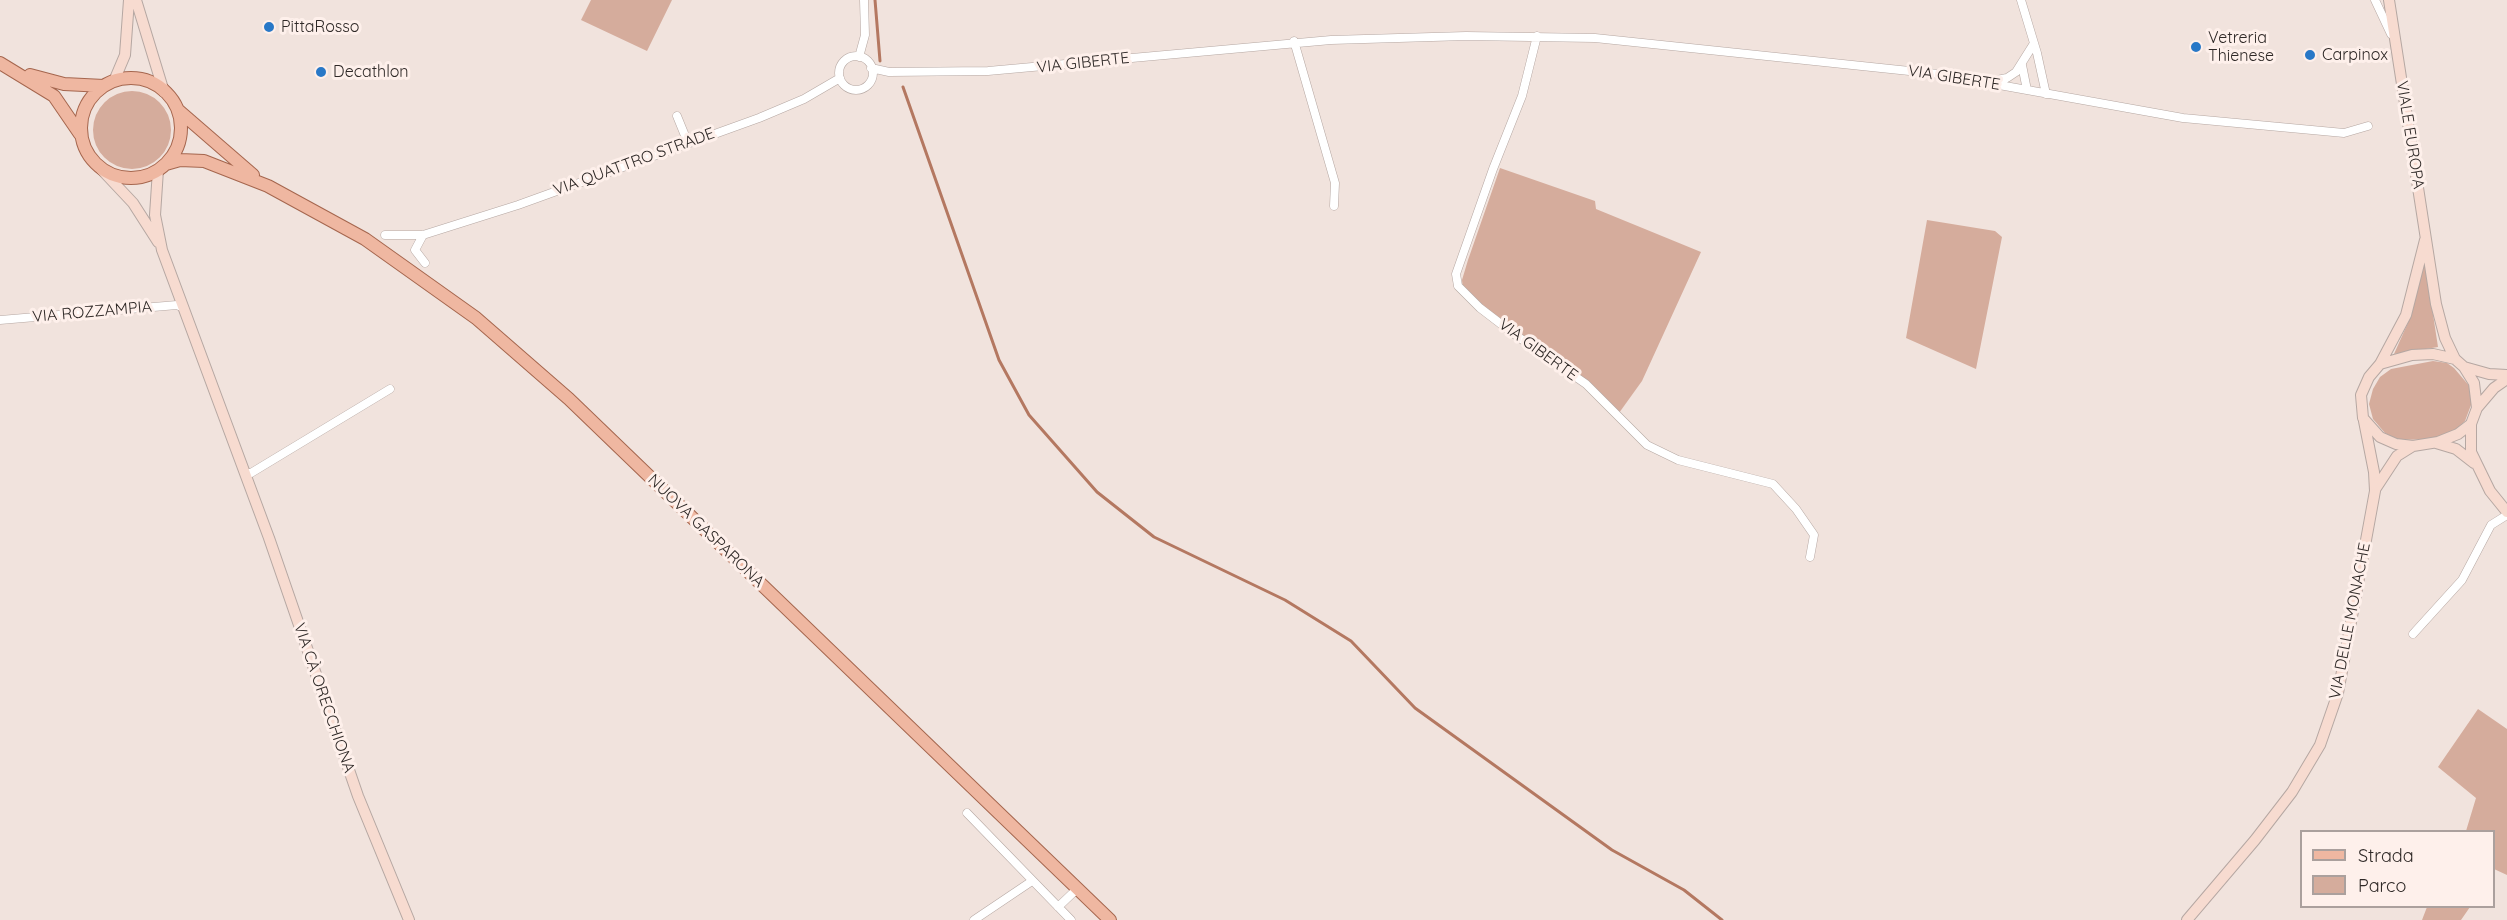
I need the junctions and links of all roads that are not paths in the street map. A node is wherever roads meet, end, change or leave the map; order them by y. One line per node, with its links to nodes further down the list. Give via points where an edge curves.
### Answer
1 (129, 0): 19 (main road, via 124,56)
2 (136, 0): 21 (main road)
3 (864, 0): 11 (street, via 865,35)
4 (2021, 0): 10 (street)
5 (2375, 0): 9 (street)
6 (2389, 0): 9 (main road, VIALE EUROPA)
7 (1537, 36): 8 (street, VIA GIBERTE); 18 (street, VIA GIBERTE, via 1765,54); 53 (street, VIA GIBERTE, via 1522,96 1492,168 1456,274 1458,286 1480,308 1586,384 1647,445 1678,460 1773,484 1814,535)
8 (1294, 41): 14 (street, VIA GIBERTE, via 988,71 889,72); 31 (street, via 1335,183)
9 (2396, 42): 32 (main road, VIALE EUROPA)
10 (2033, 45): 13 (street); 16 (street)
11 (859, 57): 14 (street, via 867,60); 17 (street, via 849,57 842,64)
12 (0, 63): 15 (main road, NUOVA GASPARONA)
13 (2022, 65): 18 (street, via 2007,78); 20 (street)
14 (871, 68): 17 (street, via 871,79 858,89 847,87)
15 (18, 71): 19 (main road, NUOVA GASPARONA, via 64,84); 26 (main road, NUOVA GASPARONA, via 54,96)
16 (2040, 71): 20 (street, via 2037,81); 22 (street)
17 (840, 78): 27 (street, VIA QUATTRO STRADE, via 804,99)
18 (1990, 82): 20 (street, VIA GIBERTE)
19 (109, 83): 21 (main road, NUOVA GASPARONA, via 135,78); 26 (main road, via 85,107)
20 (2027, 90): 22 (street, VIA GIBERTE)
21 (165, 92): 23 (main road, NUOVA GASPARONA)
22 (2046, 94): 25 (street, VIA GIBERTE, via 2183,118 2344,133)
23 (177, 109): 28 (main road, NUOVA GASPARONA, via 180,138 175,152); 30 (main road, NUOVA GASPARONA)
24 (677, 116): 27 (street)
25 (2368, 126)
26 (81, 135): 29 (main road, NUOVA GASPARONA, via 84,148)
27 (688, 143): 34 (street, VIA QUATTRO STRADE)
28 (162, 167): 29 (main road, NUOVA GASPARONA, via 129,179); 30 (main road, NUOVA GASPARONA, via 186,160 211,162); 35 (main road, VIA CÀ ORECCHIONA, via 155,214)
29 (101, 169): 35 (main road, VIA CÀ ORECCHIONA, via 133,203)
30 (268, 186): 57 (main road, NUOVA GASPARONA, via 365,239 410,269 537,369)
31 (1334, 206)
32 (2426, 234): 39 (main road, VIALE EUROPA, via 2436,304); 40 (main road, via 2406,315)
33 (385, 235): 34 (street, VIA QUATTRO STRADE)
34 (423, 235): 36 (street, via 416,250)
35 (162, 250): 37 (main road, VIA CÀ ORECCHIONA)
36 (425, 263)
37 (184, 308): 38 (street, VIA ROZZAMPIA, via 177,305); 50 (main road, VIA CÀ ORECCHIONA)
38 (0, 320)
39 (2455, 359): 40 (main road, via 2412,355); 41 (main road)
40 (2380, 364): 45 (main road, via 2361,395)
41 (2464, 367): 42 (main road); 44 (main road, via 2474,383)
42 (2507, 377): 44 (main road)
43 (390, 389): 50 (street, via 251,473)
44 (2477, 408): 46 (main road)
45 (2363, 418): 48 (main road, via 2380,437); 51 (main road)
46 (2471, 424): 47 (main road, via 2451,438); 49 (main road, via 2471,452)
47 (2431, 443): 48 (main road); 49 (main road, via 2456,449)
48 (2412, 446): 51 (main road, via 2397,456)
49 (2476, 465): 52 (main road)
50 (245, 473): 59 (main road, VIA CÀ ORECCHIONA, via 358,796)
51 (2375, 491): 63 (main road, VIA DELLE MONACHE, via 2338,693 2320,745 2292,792 2256,840)
52 (2507, 514): 54 (street, via 2491,525 2462,580)
53 (1810, 557)
54 (2413, 634)
55 (967, 813): 56 (street)
56 (1032, 882): 58 (street); 60 (street)
57 (1077, 889): 58 (street); 62 (main road, NUOVA GASPARONA)
58 (1058, 907): 61 (street)
59 (409, 920)
60 (974, 920)
61 (1071, 920)
62 (1110, 920)
63 (2187, 920)

